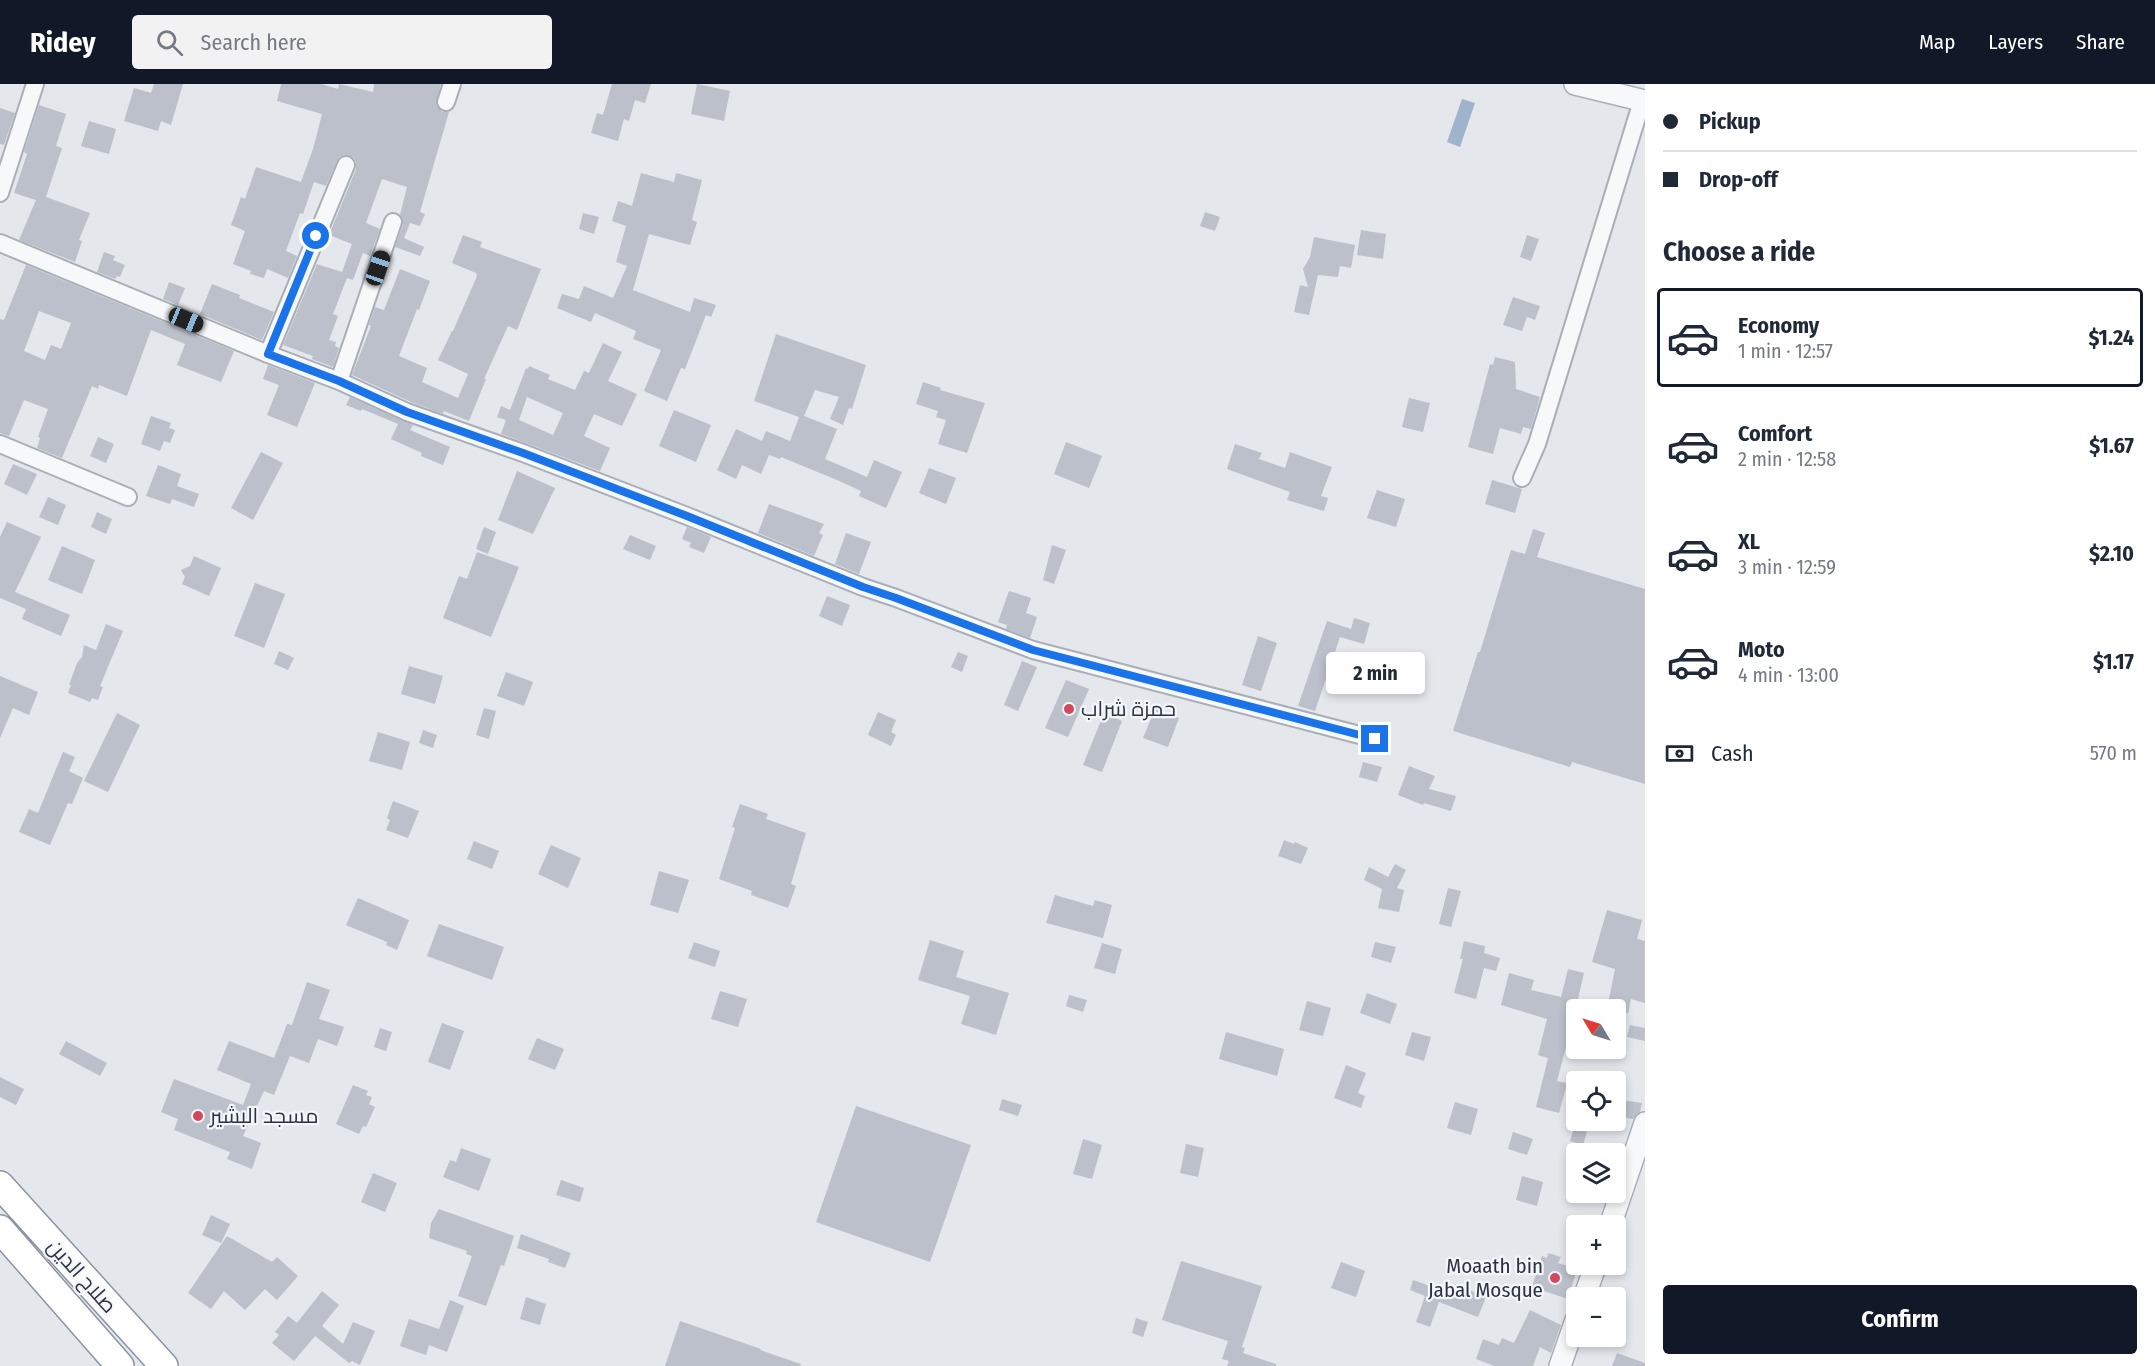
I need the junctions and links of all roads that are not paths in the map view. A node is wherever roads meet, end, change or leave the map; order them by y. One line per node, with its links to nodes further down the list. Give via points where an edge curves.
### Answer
1 (35, 84): 7 (street)
2 (452, 84): 5 (street)
3 (1575, 84): 4 (street)
4 (1644, 101): 13 (street, via 1537,444)
5 (446, 102)
6 (346, 165): 10 (street)
7 (0, 193)
8 (393, 222): 11 (street)
9 (0, 243): 10 (street)
10 (268, 354): 11 (street)
11 (339, 381): 15 (street, via 407,412 1033,650)
12 (0, 444): 14 (street)
13 (1522, 478)
14 (128, 497)
15 (1375, 739)
16 (1645, 1123): 18 (street)
17 (0, 1185): 22 (highway, صلاح الدين)
18 (1614, 1215)
19 (0, 1229): 21 (highway, صلاح الدين)
20 (1567, 1347): 23 (street)
21 (120, 1366)
22 (164, 1366)
23 (1560, 1366)

